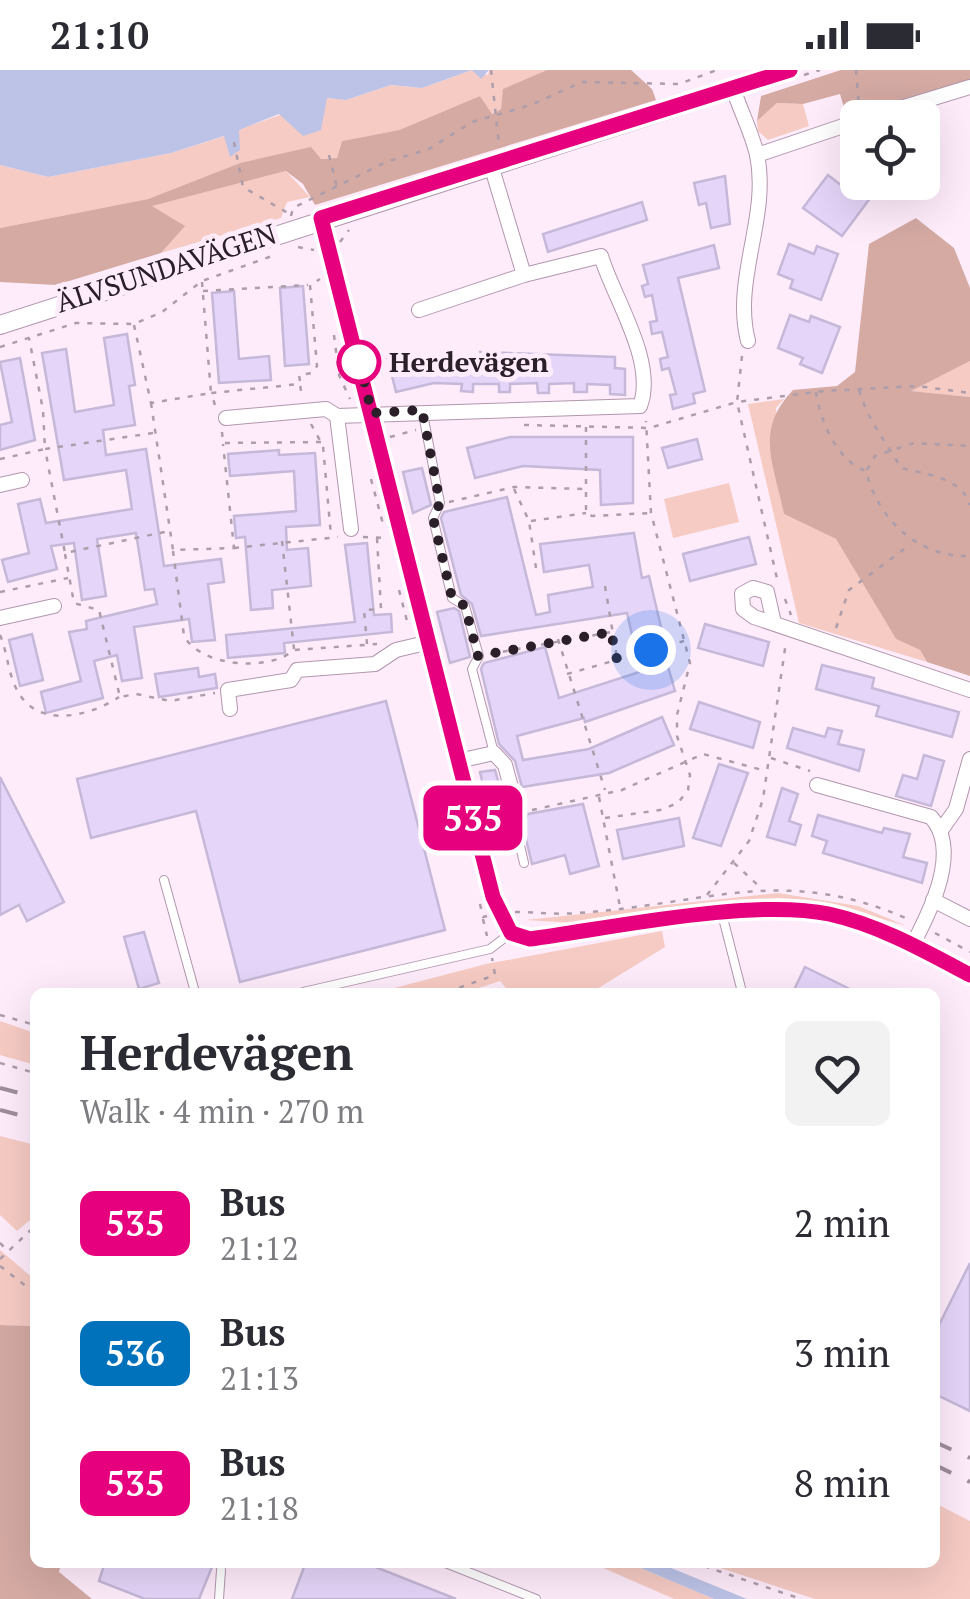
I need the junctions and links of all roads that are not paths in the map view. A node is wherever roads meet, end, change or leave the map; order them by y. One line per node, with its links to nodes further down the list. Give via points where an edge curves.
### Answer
1 (790, 70): 3 (street, ÄLVSUNDAVÄGEN)
2 (970, 87): 4 (street)
3 (733, 88): 6 (street); 7 (street, ÄLVSUNDAVÄGEN)
4 (927, 100)
5 (840, 126): 6 (street)
6 (757, 155): 12 (street, via 756,220 742,314)
7 (496, 163): 8 (street, ÄLVSUNDAVÄGEN); 9 (street)
8 (321, 218): 11 (street, ÄLVSUNDAVÄGEN, via 292,220); 14 (street)
9 (524, 275): 10 (street); 13 (street, via 601,256 610,287 626,309 646,392 640,406)
10 (419, 310)
11 (0, 325)
12 (748, 340)
13 (422, 410): 14 (street); 26 (lane, via 440,503 433,518 452,598 465,606 478,656 472,669)
14 (364, 414): 15 (street); 23 (street, via 378,440)
15 (337, 416): 16 (street, via 326,409); 19 (street)
16 (226, 418)
17 (22, 480): 18 (street)
18 (0, 485)
19 (351, 533)
20 (54, 606): 21 (street)
21 (0, 618)
22 (774, 623): 24 (street)
23 (423, 643): 25 (street, via 375,664 297,670 291,680 228,690); 28 (street)
24 (970, 690)
25 (230, 709)
26 (494, 753): 28 (street); 30 (street, via 505,765)
27 (970, 760): 31 (street, via 956,809)
28 (458, 761): 37 (street, via 499,914)
29 (818, 785): 31 (street, via 931,817)
30 (518, 813): 32 (lane)
31 (942, 829): 34 (street, via 946,843)
32 (524, 863)
33 (164, 880): 40 (lane)
34 (933, 900): 36 (street); 38 (street)
35 (722, 914): 37 (street, via 530,939); 38 (street, via 826,914); 42 (lane)
36 (970, 920)
37 (511, 933): 41 (lane, via 490,948)
38 (913, 944): 39 (street)
39 (970, 975)
40 (194, 988)
41 (320, 988)
42 (741, 988)
43 (458, 1568): 46 (lane)
44 (221, 1570): 45 (lane)
45 (219, 1599)
46 (536, 1599)

